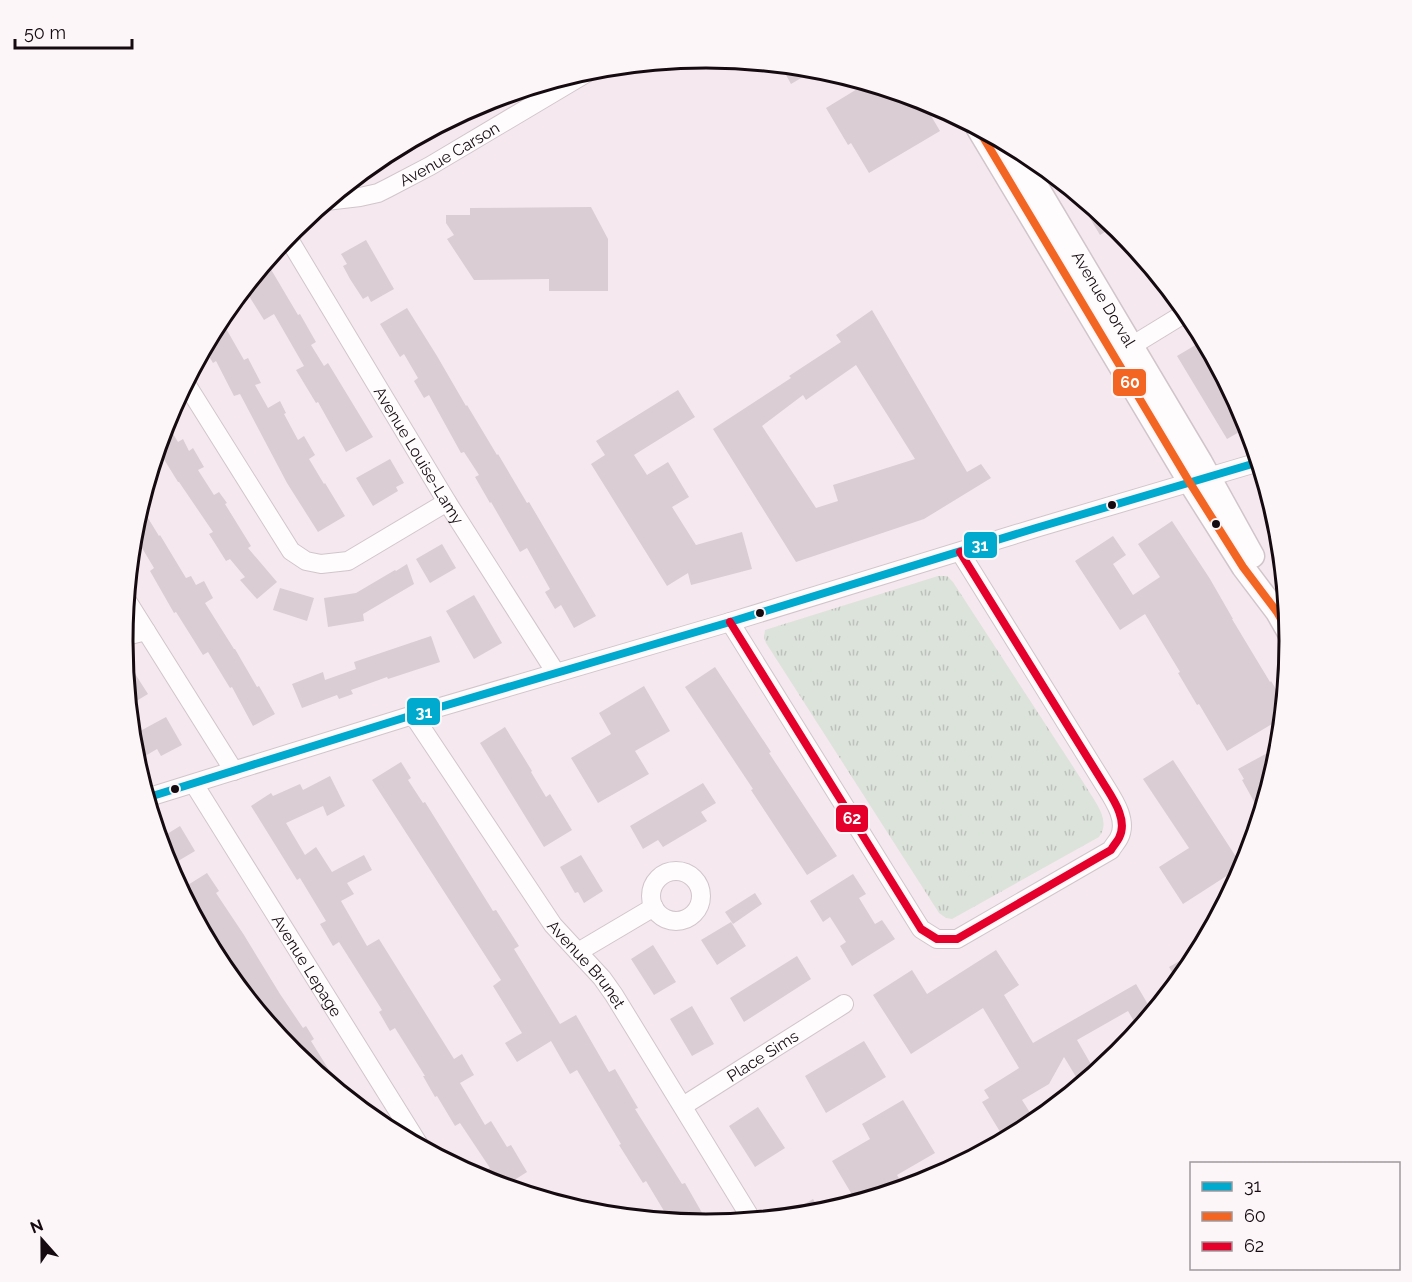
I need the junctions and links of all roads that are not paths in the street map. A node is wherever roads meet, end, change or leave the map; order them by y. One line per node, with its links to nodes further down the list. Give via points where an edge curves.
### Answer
1 (566, 85): 4 (street, Avenue Carson, via 388,188)
2 (986, 140): 7 (street, Avenue Dorval)
3 (1022, 162): 7 (street, Avenue Dorval)
4 (341, 199)
5 (292, 244): 11 (street, Avenue Louise-Lamy)
6 (1179, 317): 7 (street)
7 (1124, 351): 10 (street, Avenue Dorval)
8 (190, 391): 11 (street, via 291,551 306,561 348,561)
9 (1251, 464): 10 (street)
10 (1200, 480): 12 (street); 14 (street, Avenue Dorval, via 1255,560)
11 (447, 502): 18 (street, Avenue Louise-Lamy)
12 (960, 552): 15 (street); 15 (street, via 1102,780 1122,824 1120,836 1110,850 957,939 937,939 921,929)
13 (134, 611): 16 (street)
14 (1279, 615)
15 (730, 622): 18 (street)
16 (146, 631): 17 (street); 20 (street)
17 (133, 634)
18 (556, 673): 19 (street)
19 (413, 715): 20 (street); 24 (street, Avenue Brunet, via 553,925)
20 (234, 771): 21 (street)
21 (194, 784): 22 (street); 27 (street, Avenue Lepage)
22 (154, 796)
23 (654, 907): 24 (street)
24 (578, 952): 26 (street, Avenue Brunet, via 614,995)
25 (844, 1004): 26 (street, Place Sims)
26 (683, 1106): 28 (street, Avenue Brunet)
27 (412, 1134)
28 (747, 1213)

